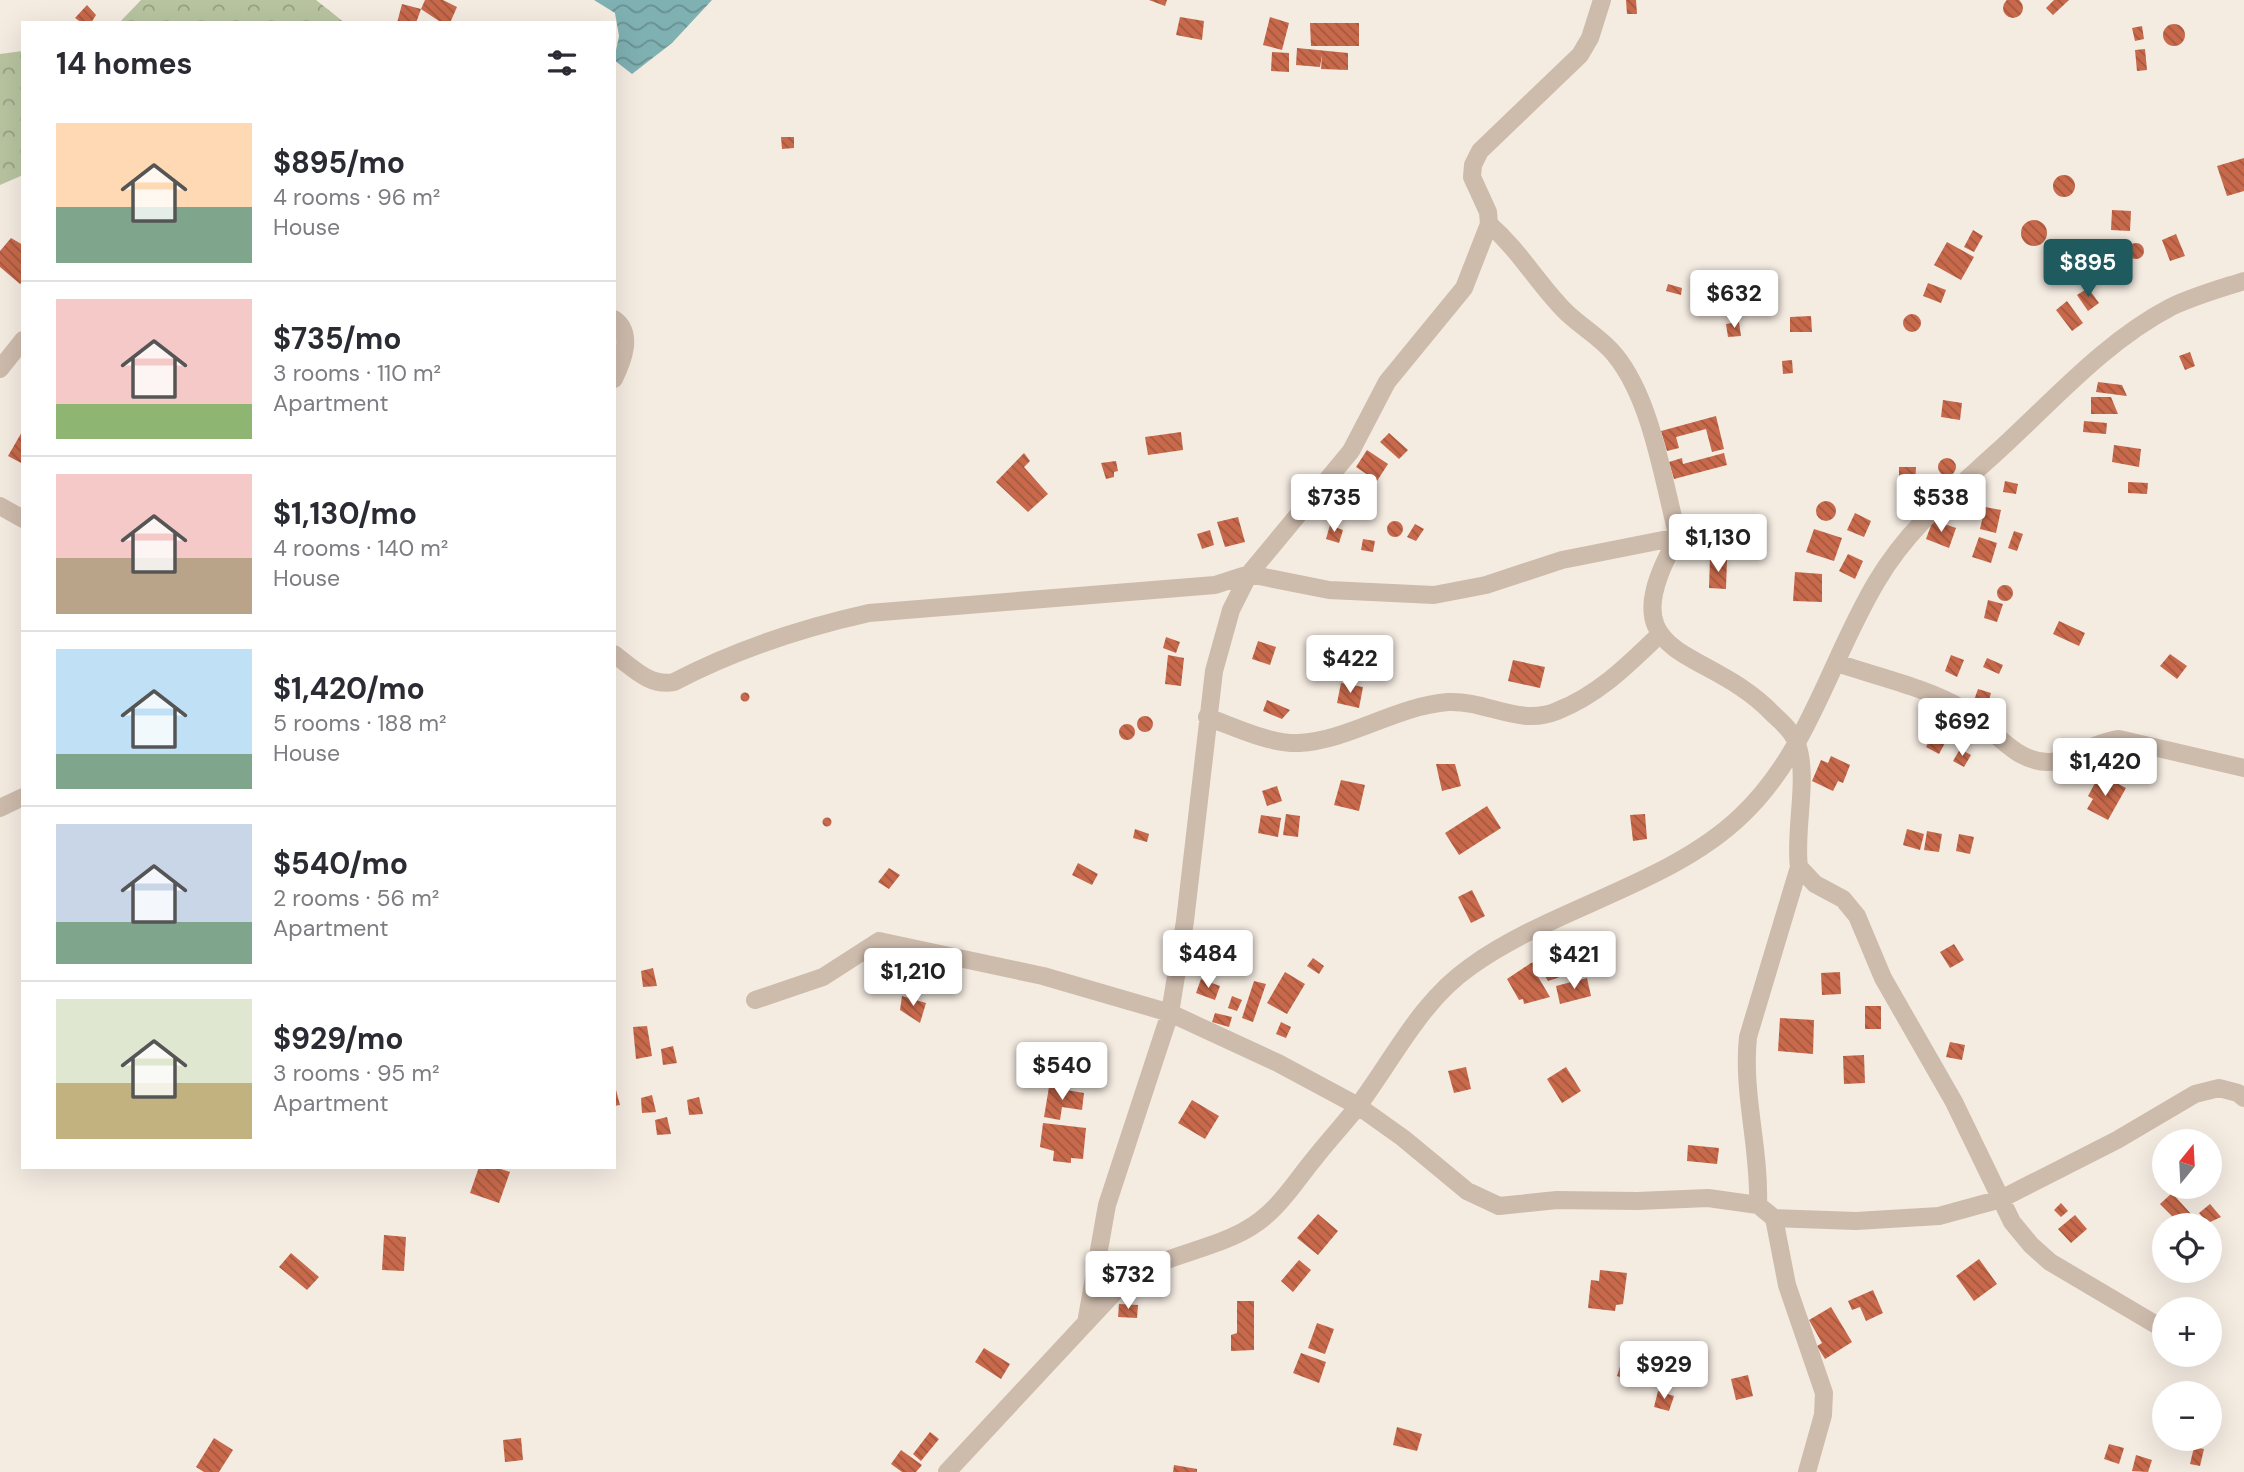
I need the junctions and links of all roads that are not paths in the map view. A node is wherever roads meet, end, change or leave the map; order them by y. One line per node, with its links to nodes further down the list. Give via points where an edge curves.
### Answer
1 (1602, 0): 2 (street, via 1580,55 1476,158 1472,177)
2 (1489, 224): 10 (street, via 1519,252 1564,310 1604,342 1626,371 1647,424); 11 (street, via 1474,266 1452,306 1387,382 1351,451)
3 (2244, 281): 16 (street, via 2172,307 2121,339 1933,508 1892,557)
4 (616, 322): 7 (street, via 625,333)
5 (21, 343): 6 (street)
6 (0, 369)
7 (616, 373)
8 (0, 506): 9 (street)
9 (21, 518)
10 (1678, 537): 11 (street, via 1562,559 1486,585 1434,595 1329,590); 14 (street, via 1654,586 1650,611)
11 (1249, 574): 12 (street); 13 (street)
12 (1215, 585): 13 (street); 15 (street, via 869,612 743,651 662,685)
13 (1231, 610): 17 (street)
14 (1659, 635): 17 (street, via 1594,693 1536,718 1450,702 1298,743 1271,739); 18 (street, via 1674,649 1762,702)
15 (616, 655)
16 (1837, 663): 18 (street); 19 (street, via 1963,709 2028,758 2061,760 2099,742 2119,739)
17 (1207, 717): 24 (street)
18 (1797, 744): 22 (street); 26 (street, via 1741,817 1703,846 1502,945 1467,969 1422,1014)
19 (2244, 768)
20 (21, 798): 21 (street)
21 (0, 808)
22 (1799, 867): 27 (street, via 1815,884 1843,899 1857,916 1883,978 1954,1102); 28 (street, via 1748,1037 1745,1063 1759,1172)
23 (755, 1000): 24 (street, via 823,977 879,942 1043,976)
24 (1170, 1013): 26 (street); 31 (street, via 1107,1205)
25 (2244, 1098): 27 (street, via 2219,1088 2195,1094)
26 (1358, 1106): 28 (street, via 1467,1191 1499,1206 1558,1200 1708,1198); 31 (street, via 1273,1210 1254,1226 1228,1241 1139,1271)
27 (2001, 1199): 29 (street, via 1915,1219); 30 (street, via 2012,1222 2050,1262)
28 (1758, 1205): 29 (street)
29 (1774, 1218): 33 (street, via 1787,1285 1824,1393 1823,1415)
30 (2152, 1322)
31 (1086, 1323): 32 (street)
32 (947, 1472)
33 (1807, 1472)

